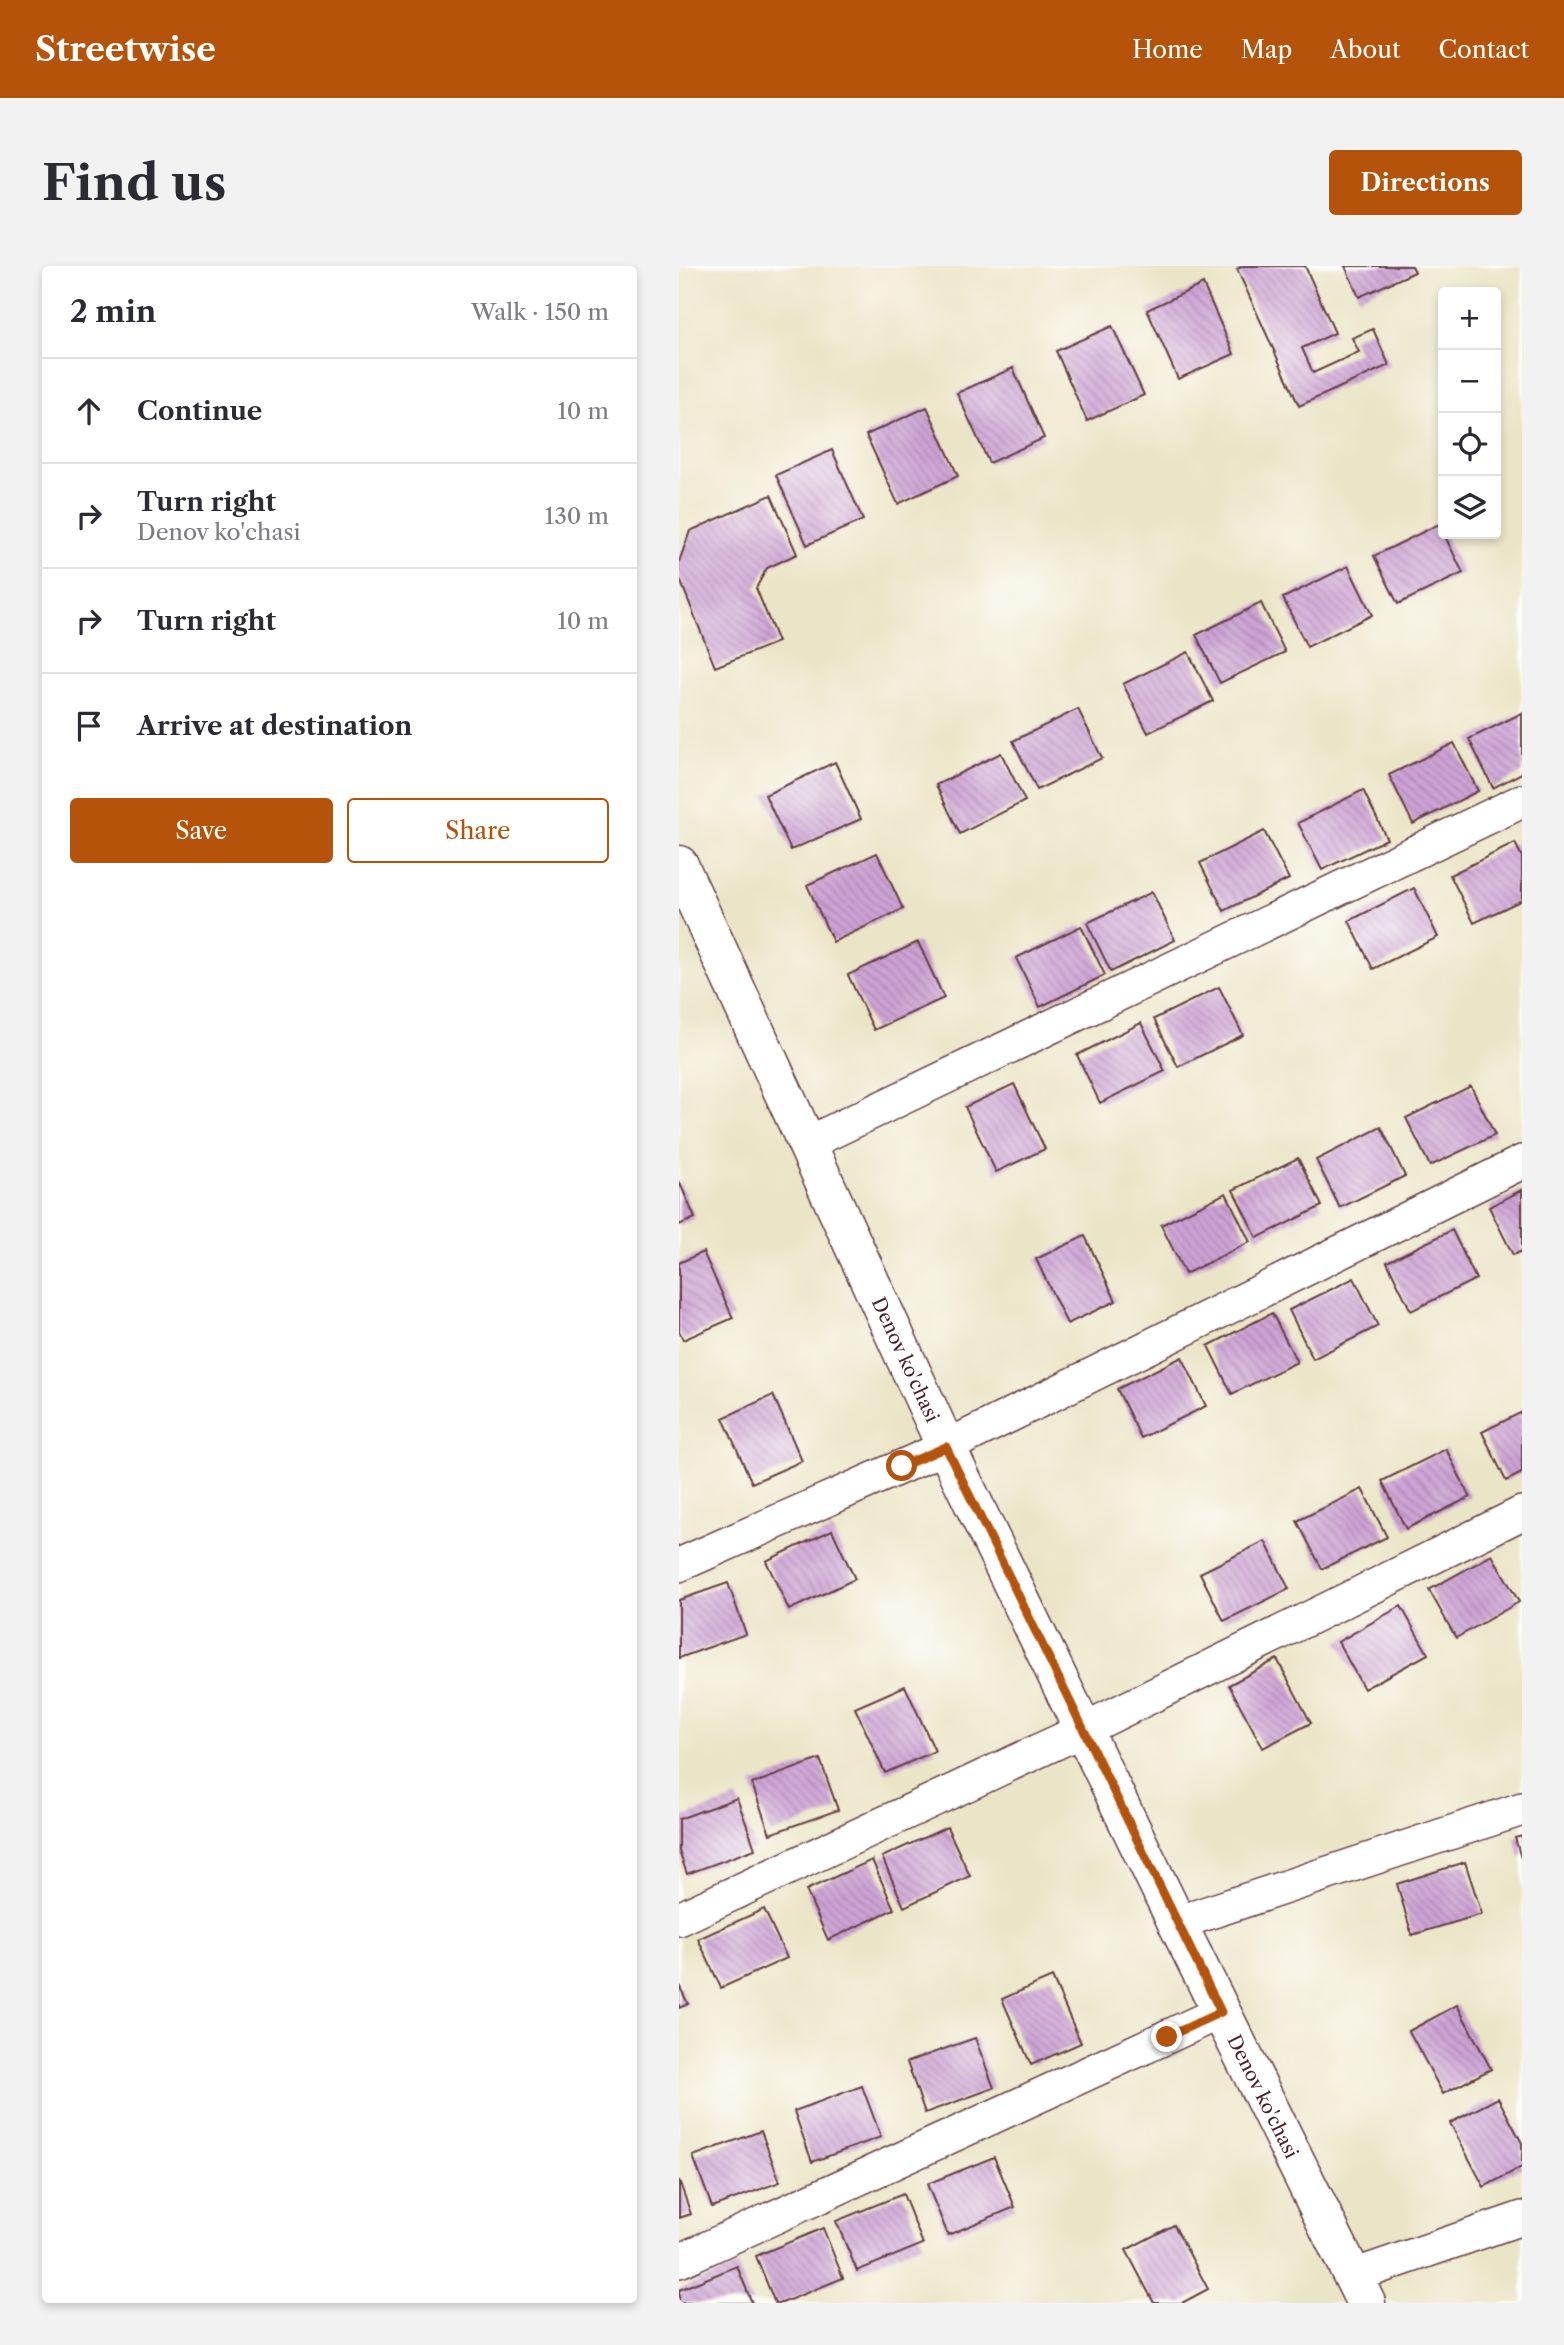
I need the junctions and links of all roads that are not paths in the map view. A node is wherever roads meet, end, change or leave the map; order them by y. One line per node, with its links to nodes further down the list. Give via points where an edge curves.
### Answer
1 (1522, 801): 3 (street)
2 (679, 865): 3 (street, Denov ko'chasi)
3 (808, 1143): 5 (street, Denov ko'chasi)
4 (1522, 1162): 5 (street)
5 (946, 1447): 7 (street); 8 (street, Denov ko'chasi)
6 (1522, 1513): 8 (street)
7 (679, 1565)
8 (1083, 1730): 10 (street); 11 (street, Denov ko'chasi)
9 (1522, 1810): 11 (street)
10 (679, 1919)
11 (1177, 1923): 12 (street, Denov ko'chasi)
12 (1221, 2012): 14 (street); 15 (street, Denov ko'chasi)
13 (1522, 2218): 15 (street)
14 (679, 2260)
15 (1359, 2295)

